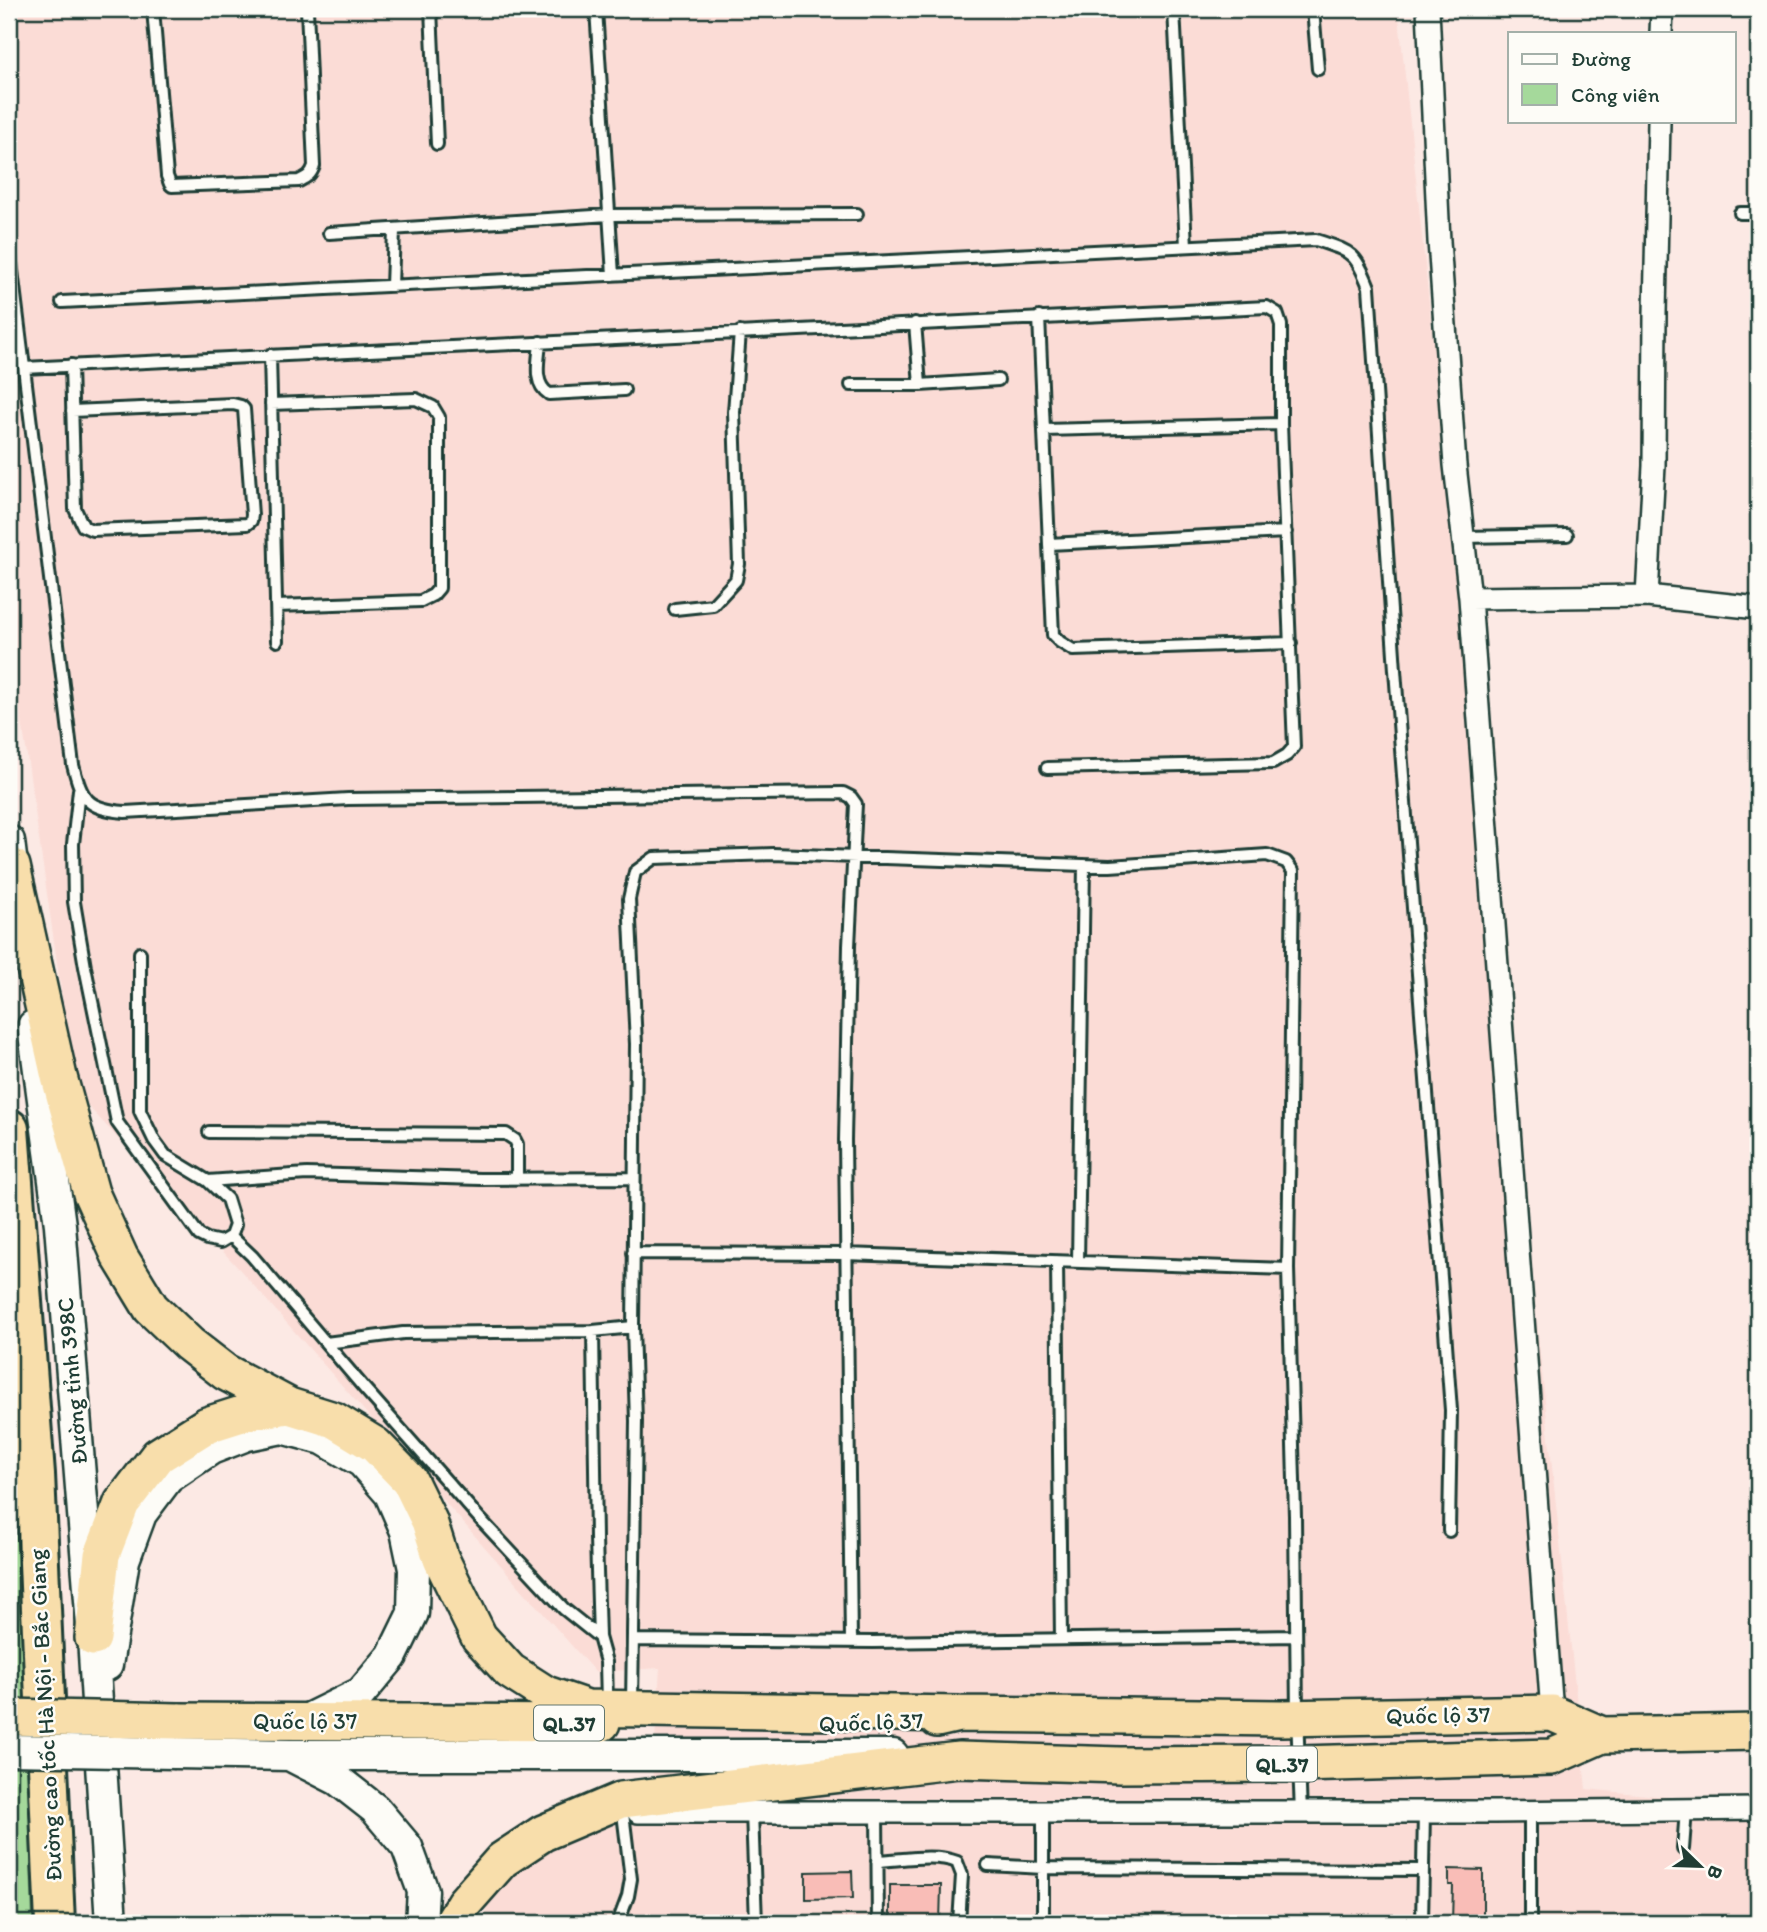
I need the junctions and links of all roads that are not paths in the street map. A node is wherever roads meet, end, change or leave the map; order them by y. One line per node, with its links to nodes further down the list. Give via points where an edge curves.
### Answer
1 (153, 9): 2 (lane, via 167,176 172,186 299,181 312,172)
2 (307, 9)
3 (431, 9): 12 (lane)
4 (596, 9): 16 (lane)
5 (1174, 9): 20 (lane)
6 (1313, 9): 10 (lane)
7 (1428, 9): 41 (street, via 1440,256)
8 (1662, 9): 9 (street)
9 (1661, 32)
10 (1318, 69)
11 (1659, 122): 43 (street, via 1654,467)
12 (438, 144)
13 (1740, 213): 14 (lane)
14 (1758, 213)
15 (857, 214): 16 (lane)
16 (609, 215): 17 (lane); 21 (lane)
17 (394, 230): 18 (lane); 22 (lane)
18 (329, 233)
19 (9, 246): 30 (lane)
20 (1185, 246): 21 (lane); 71 (lane, via 1316,240 1346,250 1360,265 1368,287 1451,1410)
21 (613, 275): 22 (lane)
22 (392, 286): 23 (lane)
23 (62, 302)
24 (1039, 317): 25 (lane); 37 (lane, via 1268,307 1277,313 1281,325); 38 (lane)
25 (915, 323): 26 (lane); 33 (lane)
26 (740, 332): 27 (lane); 47 (lane, via 734,412 736,580 713,605)
27 (540, 342): 28 (lane); 34 (lane, via 538,380 542,390 549,394)
28 (270, 355): 29 (lane); 35 (lane)
29 (71, 365): 30 (lane); 36 (lane)
30 (24, 368): 51 (lane)
31 (998, 380): 33 (lane)
32 (850, 385): 33 (lane)
33 (920, 386)
34 (624, 390)
35 (271, 404): 45 (lane); 45 (lane, via 416,399 433,407 439,417 439,588 433,595 421,601)
36 (72, 411): 36 (lane, via 241,406 251,521 92,530 83,526 75,509)
37 (1282, 424): 38 (lane); 39 (lane)
38 (1044, 430): 42 (lane)
39 (1286, 532): 42 (lane); 49 (lane)
40 (1567, 536): 41 (lane)
41 (1463, 537): 44 (street)
42 (1049, 544): 49 (lane, via 1053,635 1073,649)
43 (1647, 596): 44 (street); 46 (street)
44 (1470, 598): 79 (street)
45 (276, 606): 48 (lane)
46 (1758, 608)
47 (675, 609)
48 (277, 641)
49 (1291, 643): 50 (lane, via 1294,747 1273,763)
50 (1047, 768)
51 (79, 790): 53 (lane, via 104,810 125,812 348,799 844,793 856,804); 61 (lane, via 73,844 74,902 117,1122 199,1235 221,1242)
52 (10, 854): 70 (highway, via 59,1077 92,1194 120,1257 151,1308 189,1345 225,1372); 74 (main road, Đường tỉnh 398C, via 60,1225)
53 (854, 857): 54 (lane); 59 (lane, via 654,858 635,872 629,899 636,1044); 63 (lane)
54 (1084, 865): 65 (lane); 66 (lane, via 1267,855 1286,862 1293,872)
55 (140, 953): 60 (lane, via 140,1111 165,1155)
56 (9, 1129): 109 (highway, Đường cao tốc Hà Nội - Bắc Giang, via 35,1474)
57 (209, 1132): 58 (lane, via 506,1134 517,1144)
58 (517, 1178): 59 (lane); 60 (lane, via 307,1174)
59 (634, 1178): 62 (lane)
60 (208, 1181): 61 (lane, via 227,1199 235,1226)
61 (231, 1236): 69 (lane)
62 (633, 1254): 63 (lane); 67 (lane)
63 (845, 1254): 64 (lane); 77 (lane)
64 (1057, 1262): 65 (lane); 75 (lane)
65 (1077, 1262): 66 (lane)
66 (1288, 1269): 72 (lane)
67 (633, 1327): 68 (lane); 76 (lane)
68 (593, 1331): 69 (lane, via 403,1332); 73 (lane)
69 (326, 1343): 73 (lane, via 564,1609)
70 (289, 1406): 74 (highway, via 207,1425 158,1456 122,1503 102,1555); 78 (highway, via 334,1420 375,1445 409,1480 480,1637 510,1671 546,1694 587,1708)
71 (1449, 1531)
72 (1296, 1636): 75 (lane); 82 (lane)
73 (599, 1637): 78 (lane)
74 (93, 1638): 83 (main road, Đường tỉnh 398C)
75 (1061, 1639): 77 (lane)
76 (633, 1640): 77 (lane); 78 (lane)
77 (851, 1641)
78 (620, 1709): 80 (highway)
79 (1552, 1713): 82 (highway, Quốc lộ 37 / QL.37); 86 (highway, Quốc lộ 37 / QL.37); 90 (highway)
80 (959, 1714): 82 (highway, Quốc lộ 37 / QL.37); 84 (highway, Quốc lộ 37 / QL.37, via 904,1725)
81 (9, 1717): 87 (highway, QL.37, bridge)
82 (1297, 1717): 92 (lane)
83 (98, 1720): 84 (main road, via 124,1560 141,1514 168,1478 211,1449 282,1428 323,1439 362,1462 390,1494 406,1531 414,1569 413,1613 392,1656 361,1693); 104 (main road, Đường tỉnh 398C)
84 (306, 1720): 87 (highway, Quốc lộ 37 / QL.37)
85 (1758, 1732): 86 (highway, Quốc lộ 37 / QL.37)
86 (1602, 1735): 90 (highway, Quốc lộ 37 / QL.37)
87 (177, 1737): 88 (main road, bridge); 89 (main road)
88 (9, 1750)
89 (290, 1755): 91 (main road, via 896,1755); 112 (main road, via 338,1780 375,1809 407,1847 423,1891)
90 (1552, 1757): 92 (highway, Quốc lộ 37 / QL.37)
91 (959, 1760): 92 (highway, Quốc lộ 37 / QL.37); 102 (highway, Quốc lộ 37 / QL.37, via 621,1800)
92 (1299, 1764): 99 (lane)
93 (1758, 1809): 94 (street)
94 (1686, 1810): 95 (street); 103 (lane)
95 (1530, 1811): 100 (street); 120 (lane)
96 (752, 1812): 97 (street); 101 (street); 115 (lane)
97 (877, 1812): 98 (street); 105 (lane)
98 (1043, 1812): 99 (street); 107 (lane)
99 (1301, 1812): 100 (street)
100 (1424, 1812): 108 (lane)
101 (623, 1813): 102 (street); 114 (lane, via 631,1879)
102 (583, 1816): 113 (highway, Quốc lộ 37 / QL.37, via 543,1833 502,1860)
103 (1683, 1849)
104 (105, 1850): 110 (main road, Đường tỉnh 398C); 111 (main road)
105 (877, 1861): 116 (lane); 117 (lane, via 938,1858 957,1862 962,1875)
106 (988, 1865): 107 (lane)
107 (1043, 1868): 108 (lane); 118 (lane)
108 (1423, 1870): 119 (lane)
109 (55, 1923)
110 (111, 1923)
111 (125, 1923)
112 (421, 1923)
113 (452, 1923)
114 (618, 1923)
115 (756, 1923)
116 (878, 1923)
117 (959, 1923)
118 (1043, 1923)
119 (1422, 1923)
120 (1530, 1923)

